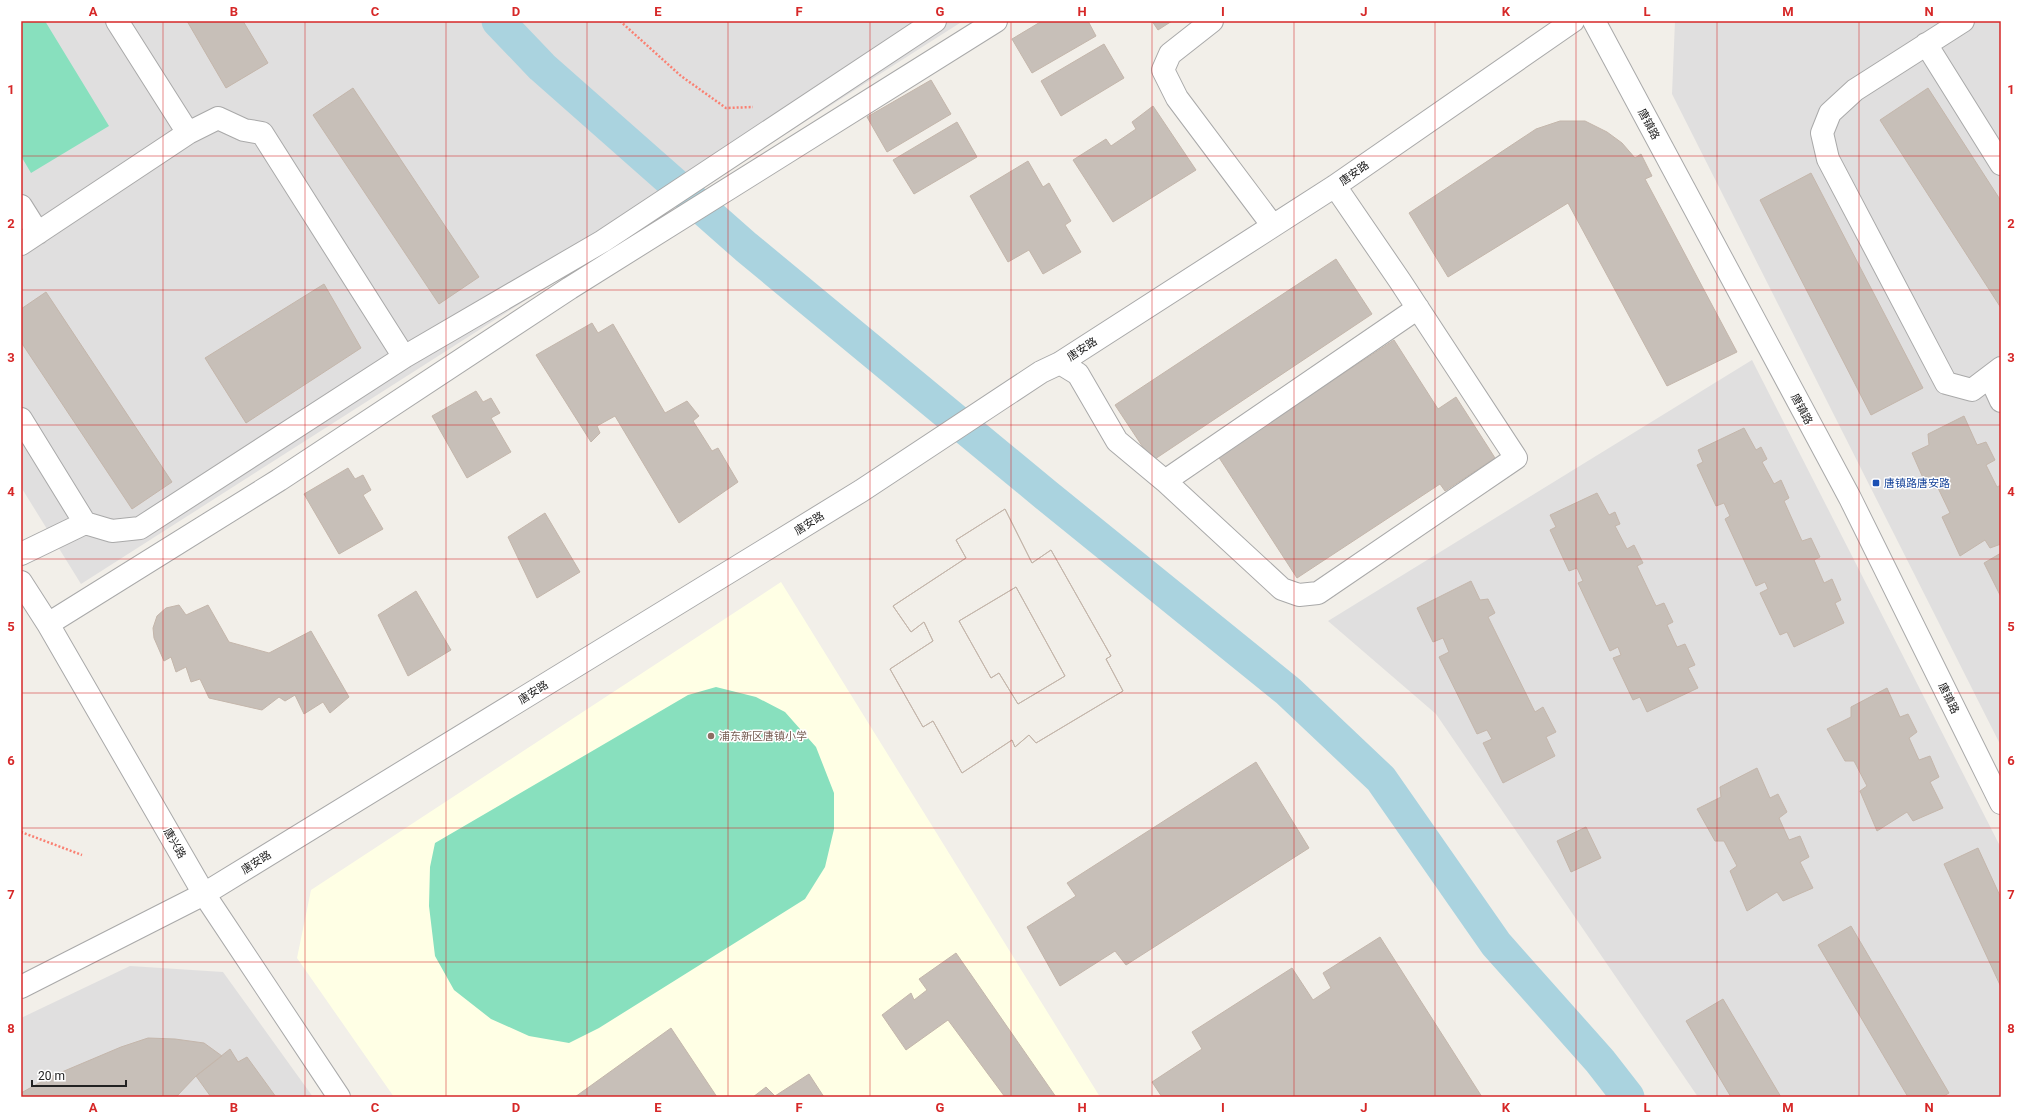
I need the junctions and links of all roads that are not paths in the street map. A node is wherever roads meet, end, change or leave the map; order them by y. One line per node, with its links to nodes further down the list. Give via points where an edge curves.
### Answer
1 (117, 21): 9 (street)
2 (935, 21): 16 (street, via 603,241)
3 (996, 21): 25 (street, via 570,288 279,480)
4 (1212, 21): 13 (street, via 1170,54 1163,70 1178,98)
5 (1574, 21): 11 (street, 唐安路)
6 (1594, 21): 26 (street, 唐镇路, via 1850,498)
7 (1963, 21): 8 (street)
8 (1926, 44): 10 (street); 18 (street, via 1855,90 1830,113 1822,133 1828,159 1946,383 1972,390)
9 (188, 133): 14 (street); 16 (street, via 218,118 244,130 262,133)
10 (2001, 164)
11 (1335, 186): 13 (street, 唐安路); 15 (street)
12 (21, 206): 14 (street)
13 (1273, 226): 17 (street, 唐安路)
14 (29, 238)
15 (1418, 308): 21 (street); 21 (street, via 1516,458 1318,593 1299,595 1282,589)
16 (404, 357): 22 (street, via 140,528 112,531)
17 (1050, 367): 21 (street, via 1078,374 1117,441); 27 (street, 唐安路, via 861,491)
18 (1995, 372): 19 (street)
19 (2001, 401)
20 (21, 419): 22 (street)
21 (1165, 481)
22 (85, 523): 23 (street)
23 (21, 554)
24 (21, 582): 25 (street, 唐兴路)
25 (48, 624): 27 (street, 唐兴路)
26 (2001, 803)
27 (204, 894): 28 (street, 唐安路); 29 (street, 唐兴路)
28 (21, 987)
29 (339, 1097)

